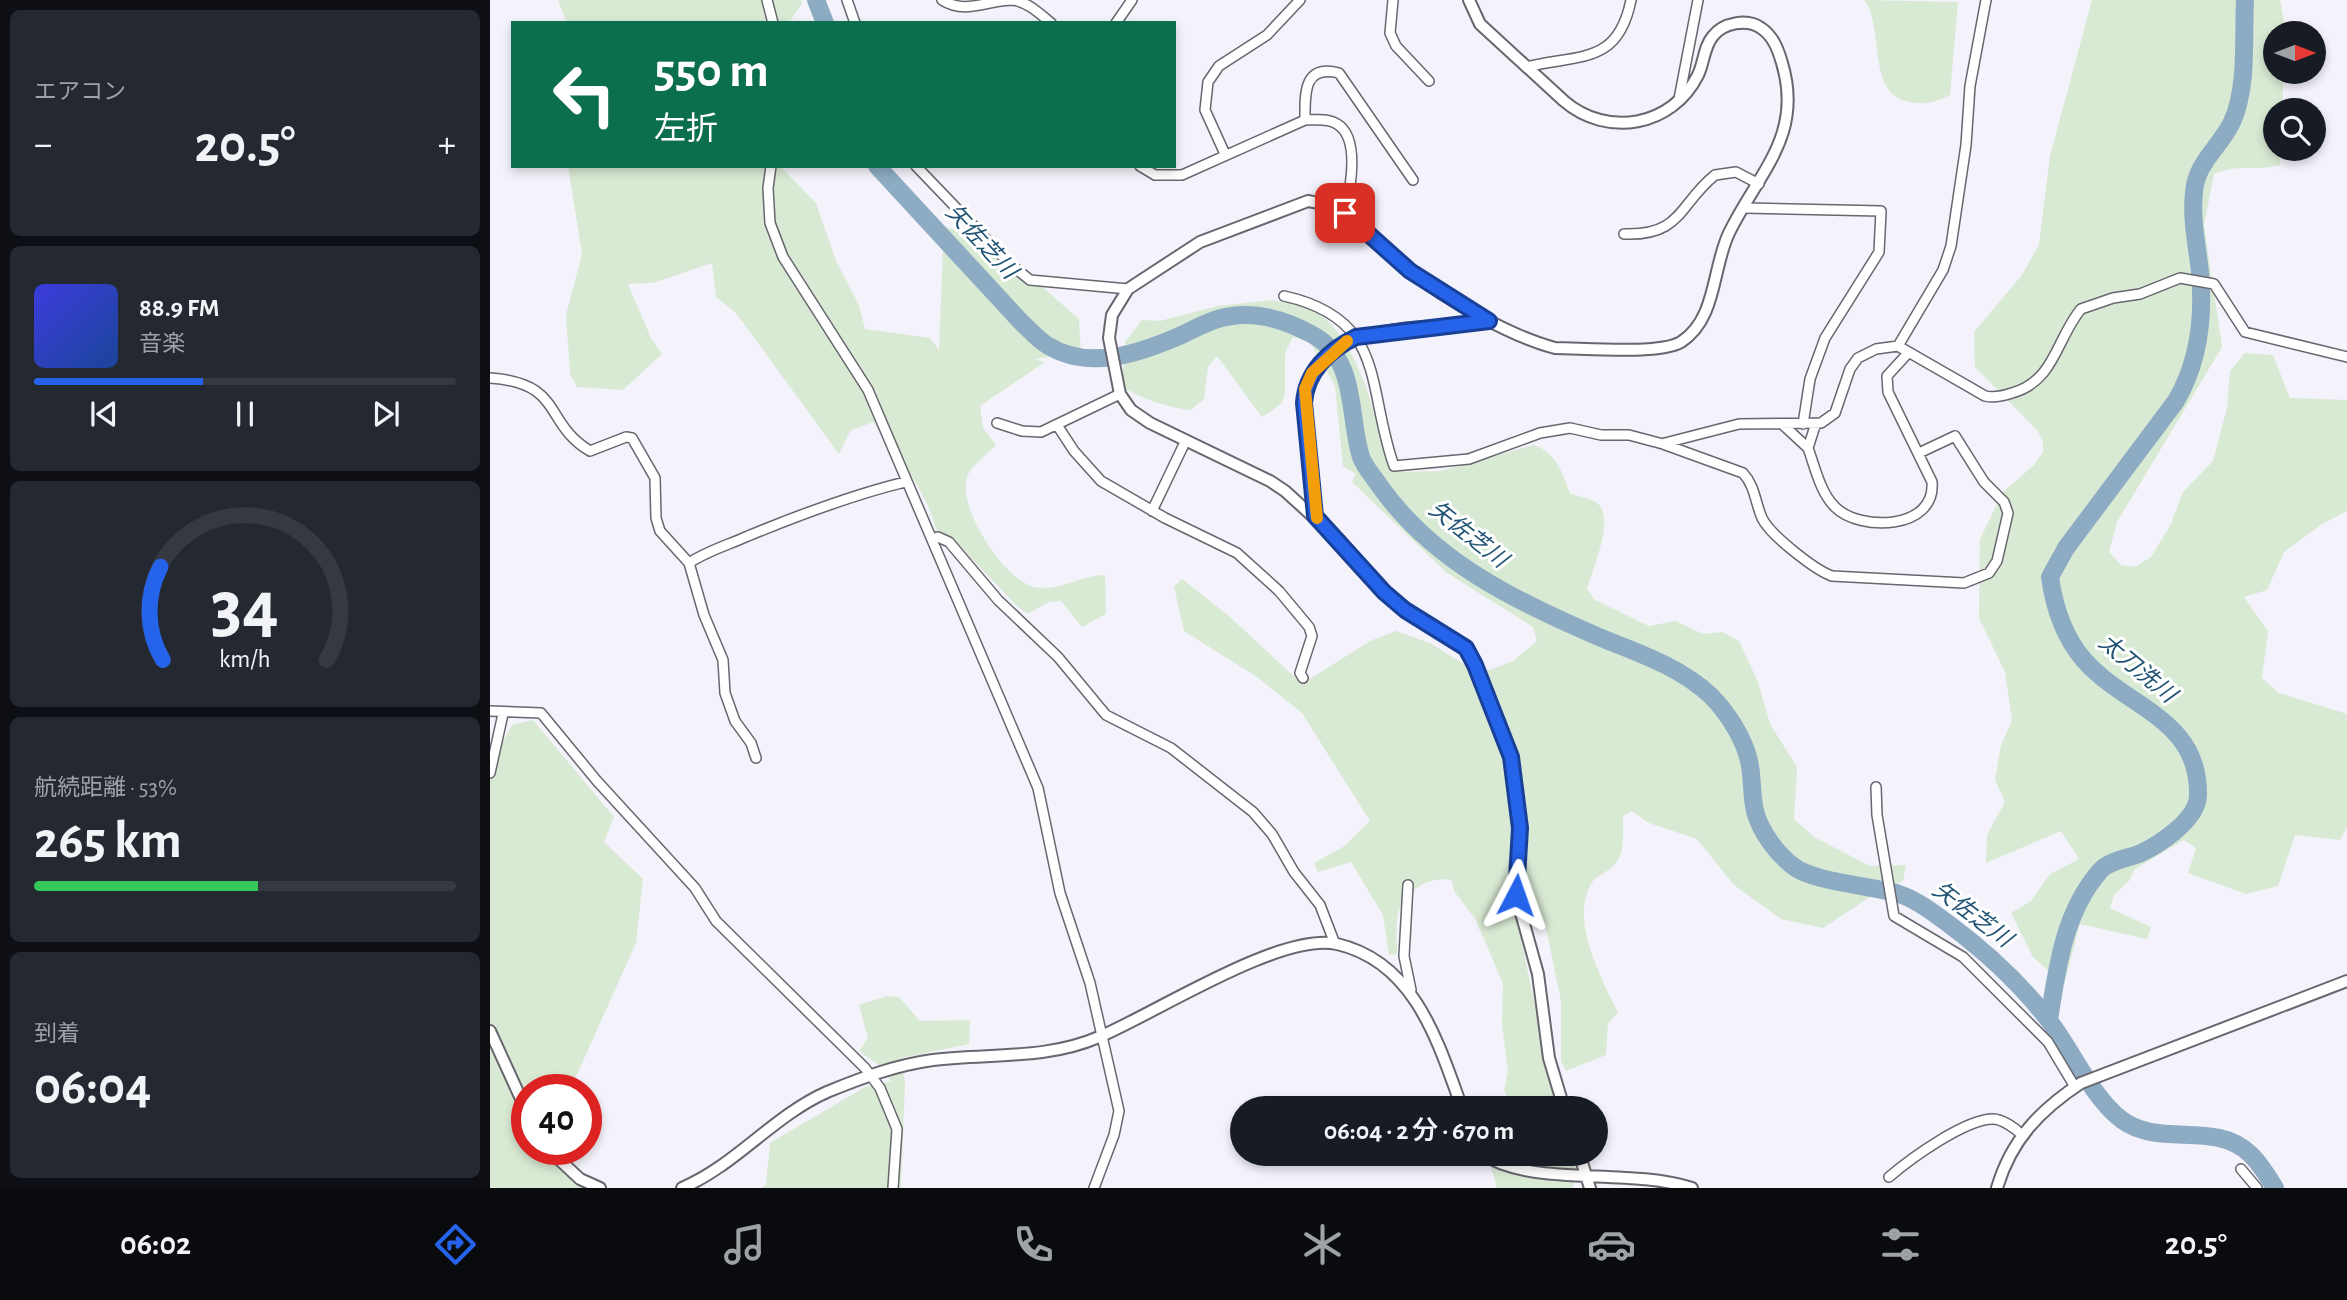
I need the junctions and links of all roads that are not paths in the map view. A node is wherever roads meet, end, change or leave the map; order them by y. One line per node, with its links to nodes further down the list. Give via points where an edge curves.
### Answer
1 (767, 0): 11 (street)
2 (847, 0): 12 (street)
3 (942, 0): 13 (street, via 961,7 1013,0)
4 (1132, 0): 14 (street)
5 (1300, 0): 19 (street, via 1267,35 1219,66 1208,82 1205,110)
6 (1392, 0): 16 (street, via 1390,33 1396,46)
7 (1469, 0): 15 (street, via 1480,24)
8 (1631, 0): 15 (street, via 1622,33 1611,46)
9 (1698, 0): 17 (street)
10 (1986, 0): 32 (street, via 1970,86 1951,246 1943,270)
11 (773, 21)
12 (854, 21)
13 (1048, 21)
14 (1117, 21)
15 (1526, 67): 17 (street, via 1578,113 1595,120 1627,124 1649,120)
16 (1429, 81)
17 (1679, 99): 24 (street, via 1699,74 1712,36 1727,25 1748,23 1771,36 1785,73 1787,123 1774,160)
18 (1305, 120): 19 (street); 23 (street, via 1305,87 1315,74 1339,73); 26 (street, via 1339,124 1347,135 1353,161)
19 (1224, 154): 22 (street, via 1171,177)
20 (771, 168): 46 (street, via 769,223 782,257 868,390)
21 (918, 168): 28 (street, via 1030,280)
22 (1143, 168)
23 (1413, 180)
24 (1759, 184): 25 (street); 27 (street, via 1736,172 1715,175 1670,226 1648,234)
25 (1744, 208): 30 (street, via 1721,253 1699,326 1681,342 1663,349 1555,348); 40 (street, via 1881,211 1879,252 1821,348 1810,379)
26 (1345, 213): 28 (street, via 1308,201 1200,242); 30 (street, via 1410,271)
27 (1624, 234)
28 (1128, 289): 36 (street, via 1112,315 1109,338)
29 (1284, 296): 31 (street, via 1315,303)
30 (1489, 321): 31 (street)
31 (1356, 337): 43 (street, via 1372,367 1394,466 1469,459 1540,433 1570,428); 48 (street, via 1324,360 1305,389)
32 (1898, 346): 33 (street); 38 (street, via 1858,358 1835,413)
33 (1909, 352): 34 (street, via 1985,396 2009,394 2037,382 2045,373 2081,309 2191,278 2208,282 2222,294 2245,332); 45 (street, via 1887,376 1887,384)
34 (2347, 357)
35 (490, 378): 50 (street, via 514,380 536,389 577,443 590,451 632,438 655,478 660,531)
36 (1120, 394): 41 (street); 42 (street, via 1131,410)
37 (998, 423): 41 (street, via 1041,432)
38 (1816, 423): 40 (street); 44 (street)
39 (1782, 424): 40 (street); 43 (street, via 1739,424); 44 (street)
40 (1803, 424)
41 (1057, 425): 47 (street, via 1101,481)
42 (1186, 440): 47 (street); 48 (street, via 1270,481)
43 (1663, 444): 45 (street, via 1743,473 1751,482 1763,520 1820,572 1854,578 1976,580 1989,573 1997,561 2008,523 2004,502 1984,482 1955,436)
44 (1808, 448): 45 (street, via 1825,493 1836,508 1872,521 1910,519 1928,506 1932,482)
45 (1919, 453)
46 (905, 482): 49 (street); 50 (street, via 785,520)
47 (1152, 511): 51 (street, via 1237,554 1279,591 1310,627 1311,643 1300,673)
48 (1315, 516): 67 (street, via 1384,592 1459,642 1475,665 1511,757 1520,828 1516,895 1538,974 1549,1058)
49 (932, 539): 58 (street, via 949,542 1106,715 1171,748 1253,812 1320,905); 62 (street, via 1038,788 1060,893 1090,983)
50 (689, 563): 54 (street, via 723,660 725,693)
51 (1303, 678)
52 (490, 711): 53 (street)
53 (503, 714): 55 (street); 63 (street, via 541,713 695,888 716,921 767,967)
54 (756, 758)
55 (490, 773)
56 (1876, 787): 65 (street, via 1894,916 1963,957 2048,1042)
57 (1408, 885): 60 (street, via 1404,957)
58 (1335, 944): 60 (street, via 1384,965); 62 (street, via 1280,949)
59 (2347, 981): 65 (street)
60 (1411, 990): 66 (street)
61 (490, 1031): 64 (street)
62 (1101, 1036): 63 (street, via 1041,1054 931,1060); 80 (street, via 1119,1111)
63 (870, 1075): 78 (street, via 823,1094 709,1177); 79 (street, via 897,1129)
64 (511, 1077)
65 (2078, 1085): 68 (street, via 2053,1101)
66 (1457, 1096)
67 (1560, 1096)
68 (2021, 1134): 73 (street, via 1995,1119 1984,1121 1948,1137); 82 (street)
69 (566, 1165): 77 (street, via 580,1179)
70 (1491, 1166): 74 (street)
71 (1583, 1166): 76 (street)
72 (2241, 1169): 83 (street)
73 (1889, 1177)
74 (1512, 1181)
75 (1549, 1187): 76 (street)
76 (1589, 1187): 81 (street, via 1664,1184)
77 (600, 1188)
78 (682, 1188)
79 (892, 1188)
80 (1094, 1188)
81 (1692, 1188)
82 (1997, 1188)
83 (2257, 1188)

